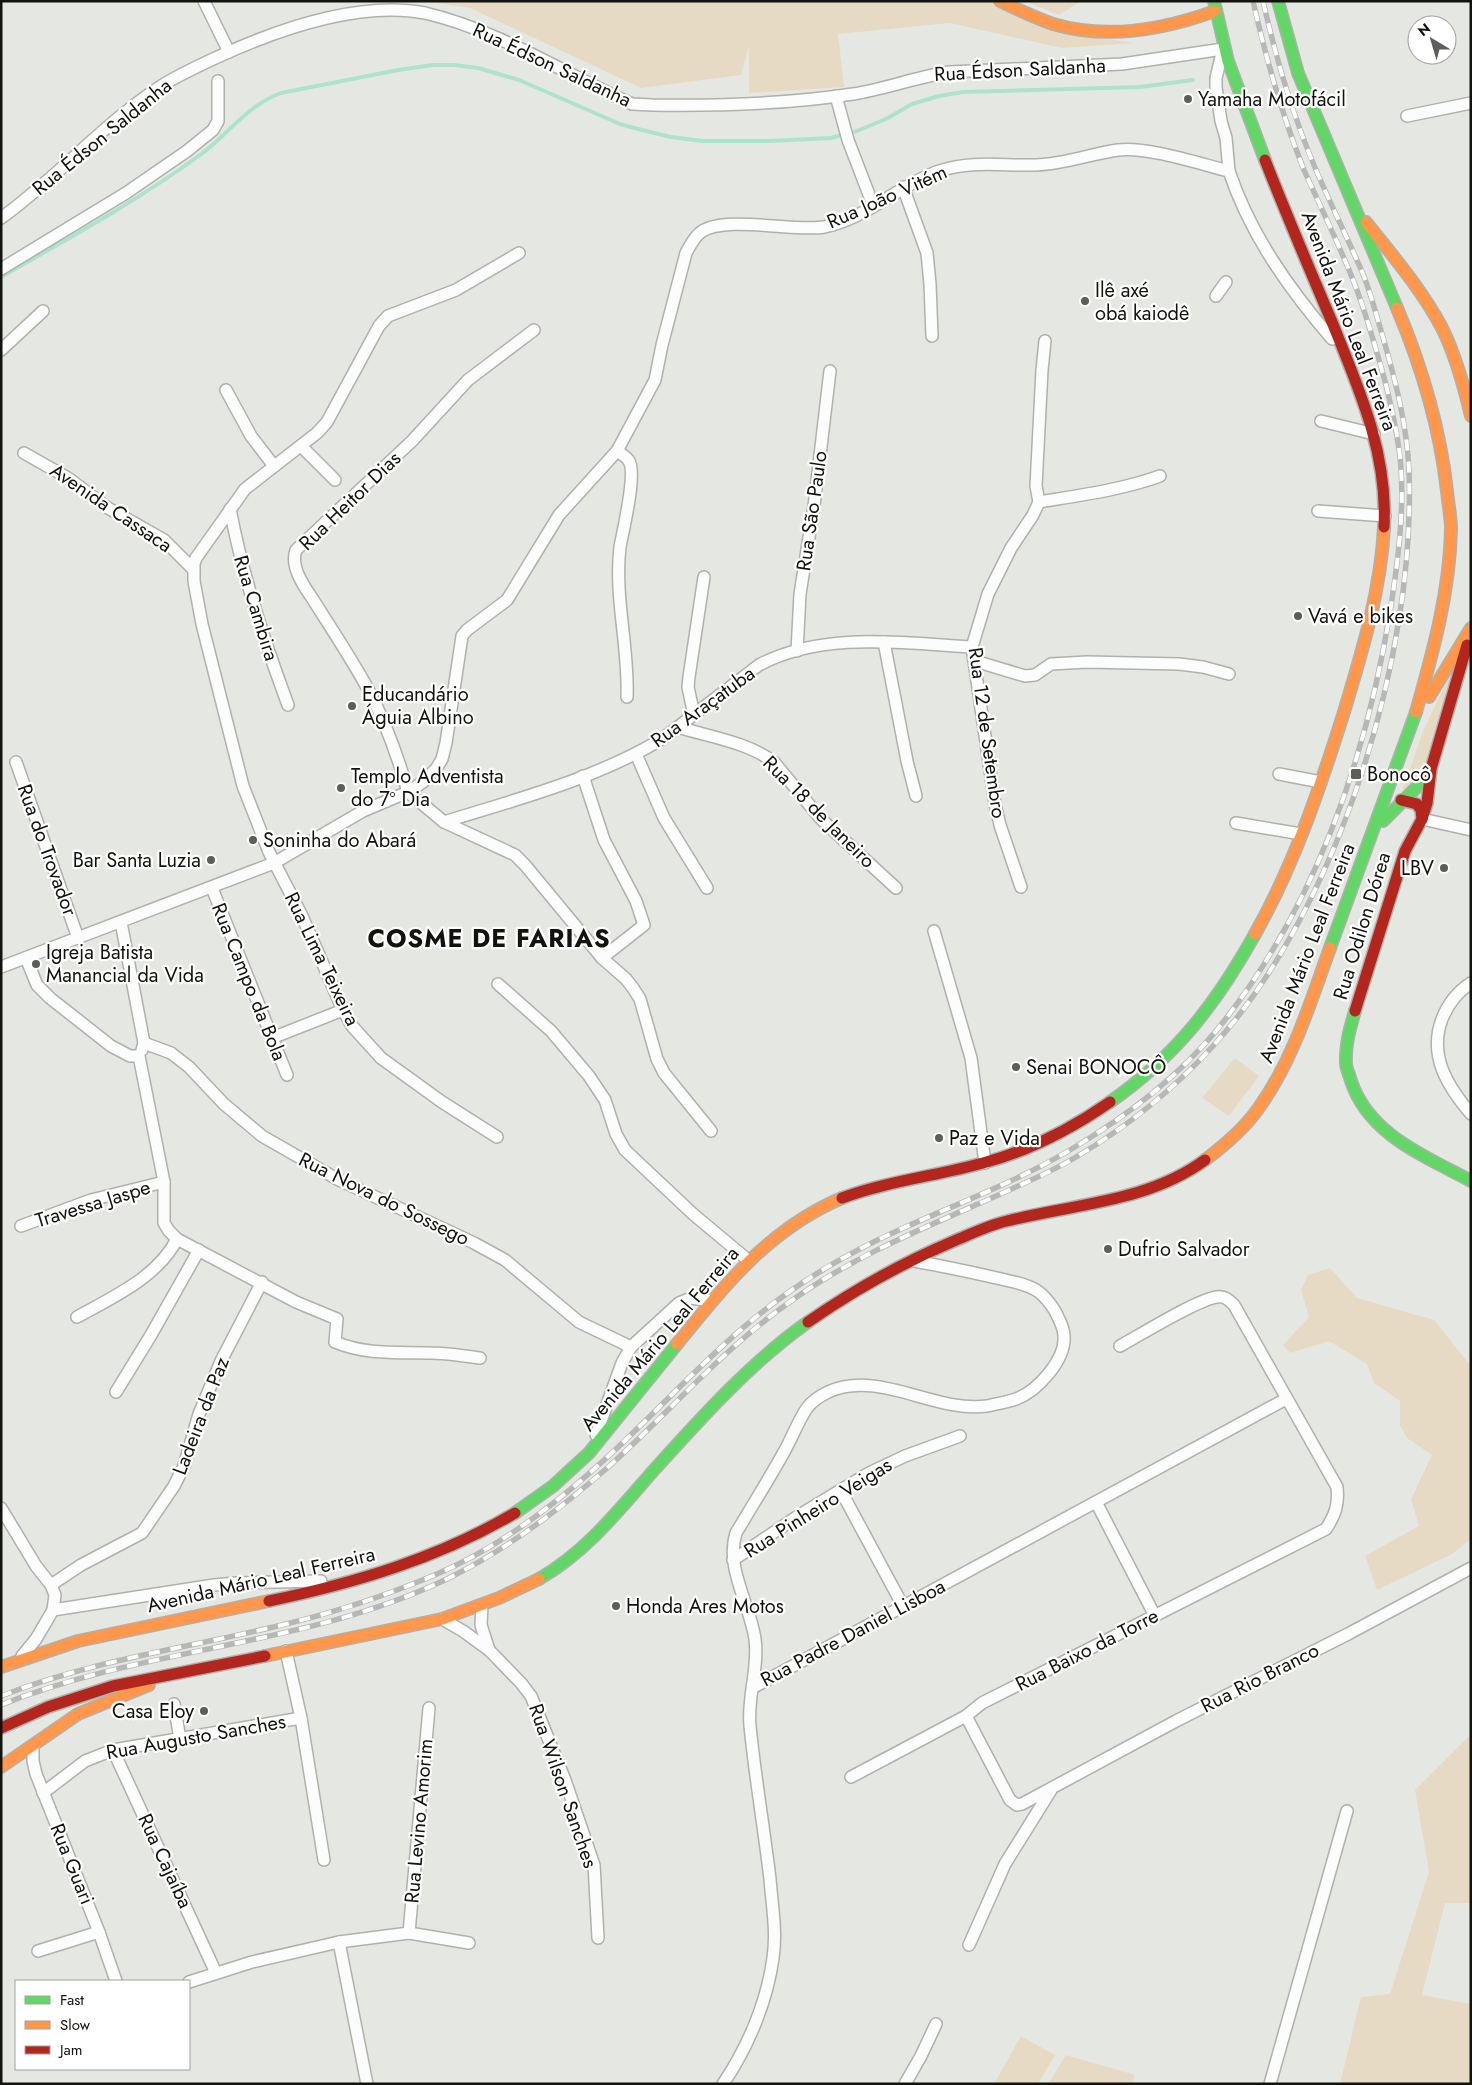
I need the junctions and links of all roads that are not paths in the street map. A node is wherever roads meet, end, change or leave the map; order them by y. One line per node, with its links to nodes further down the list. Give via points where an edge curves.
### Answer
1 (204, 1): 6 (street)
2 (1000, 1): 4 (main road, via 1053,24 1077,30 1118,32 1190,21)
3 (1278, 1): 13 (main road, Avenida Mário Leal Ferreira, via 1298,73)
4 (1214, 6): 5 (main road, Avenida Mário Leal Ferreira)
5 (1224, 50): 8 (street, Rua Édson Saldanha, via 1112,65 949,72); 11 (street, via 1216,87); 25 (main road, Avenida Mário Leal Ferreira, via 1260,149)
6 (229, 52): 8 (street, Rua Édson Saldanha, via 304,24 342,14 402,10 423,12 472,27 632,104 698,104); 15 (street, Rua Édson Saldanha, via 176,77 153,92)
7 (218, 82): 17 (street, via 218,120 213,130 126,193)
8 (836, 96): 14 (street, via 846,136)
9 (1471, 103): 10 (street)
10 (1407, 116)
11 (1229, 171): 12 (street, Rua João Vitém, via 1149,152 1119,150 1059,164 974,163 954,166); 25 (street, via 1262,246 1317,322)
12 (904, 187): 14 (street, Rua João Vitém); 22 (street, via 927,253)
13 (1353, 204): 28 (main road, via 1442,328); 53 (main road, Avenida Mário Leal Ferreira, via 1427,388 1438,426 1449,495 1451,528 1445,595)
14 (874, 205): 32 (street, Rua João Vitém, via 824,227 725,225 699,233 686,254 655,380)
15 (1, 218)
16 (519, 253): 31 (street, via 456,290 388,316 379,326 326,422)
17 (1, 269)
18 (1226, 282): 19 (street)
19 (1216, 296)
20 (43, 311): 24 (street)
21 (534, 330): 60 (street, Rua Heitor Dias, via 468,380 418,434 294,555 304,586 369,691)
22 (932, 336)
23 (1045, 341): 37 (street, via 1036,486)
24 (1, 350)
25 (1346, 355): 30 (main road, Avenida Mário Leal Ferreira)
26 (830, 372): 46 (street, Rua São Paulo, via 800,594)
27 (226, 390): 34 (street, via 251,436)
28 (1471, 416)
29 (1321, 421): 30 (street)
30 (1374, 434): 40 (main road, Avenida Mário Leal Ferreira, via 1382,464)
31 (301, 446): 34 (street); 36 (street)
32 (617, 451): 49 (street, via 629,460 632,477 618,575); 60 (street, Rua João Vitém, via 559,515 507,600 462,636 442,758 423,782)
33 (24, 453): 41 (street, Avenida Cassaca, via 164,540)
34 (274, 466): 38 (street, via 252,482)
35 (1160, 476): 37 (street, via 1131,486)
36 (335, 480)
37 (1039, 502): 45 (street, Rua 12 de Setembro, via 988,594)
38 (230, 509): 41 (street, via 196,558); 50 (street, Rua Cambira, via 246,580)
39 (1318, 511): 40 (street)
40 (1385, 516): 59 (main road, Avenida Mário Leal Ferreira, via 1382,556 1371,616 1334,748)
41 (193, 569): 69 (street, Rua Lima Teixeira, via 202,624 243,786)
42 (704, 577): 51 (street, via 689,682)
43 (1471, 629): 53 (main road, via 1440,676); 56 (main road, Rua Odilon Dórea)
44 (884, 642): 45 (street, Rua Araçatuba); 46 (street, Rua Araçatuba, via 862,641); 61 (street)
45 (972, 647): 47 (street, Rua 12 de Setembro)
46 (797, 651): 51 (street, Rua Araçatuba, via 776,656 759,665)
47 (974, 662): 48 (street, via 1025,676 1035,675 1051,664 1087,662 1179,664); 70 (street, Rua 12 de Setembro, via 995,804)
48 (1229, 674)
49 (627, 696)
50 (288, 705)
51 (694, 715): 52 (street, Rua Araçatuba)
52 (678, 727): 54 (street, Rua Araçatuba); 73 (street, Rua 18 de Janeiro, via 752,749 769,758 821,819)
53 (1412, 728): 67 (main road, Avenida Mário Leal Ferreira)
54 (636, 754): 58 (street, Rua Araçatuba); 72 (street, via 664,818)
55 (16, 762): 76 (street, Rua do Trovador)
56 (1430, 769): 62 (main road, via 1419,785); 63 (main road, Rua Odilon Dórea)
57 (1279, 774): 59 (street)
58 (583, 776): 64 (street, Rua Araçatuba); 78 (street, via 604,840 636,901 644,925)
59 (1321, 782): 68 (main road, Avenida Mário Leal Ferreira)
60 (408, 792): 64 (street); 69 (street, Rua João Vitém, via 363,811)
61 (916, 796)
62 (1401, 800): 63 (main road, via 1418,803); 67 (main road)
63 (1422, 819): 66 (street); 91 (main road, Rua Odilon Dórea, via 1405,851 1347,1038 1346,1065 1356,1095 1372,1119 1397,1141)
64 (444, 822): 78 (street, via 515,855)
65 (1236, 823): 68 (street)
66 (1471, 830)
67 (1373, 833): 97 (main road, Avenida Mário Leal Ferreira, via 1294,1045 1272,1089 1239,1132 1194,1168 1166,1183 1124,1198 1006,1221)
68 (1301, 834): 90 (main road, Avenida Mário Leal Ferreira, via 1244,955 1213,1003 1180,1042 1141,1079 1089,1116 1038,1143)
69 (274, 863): 71 (street, Rua João Vitém); 82 (street, Rua Lima Teixeira, via 302,916)
70 (1021, 887)
71 (212, 888): 74 (street, Rua João Vitém); 83 (street, Rua Campo da Bola)
72 (707, 888)
73 (896, 888)
74 (121, 922): 76 (street, Rua João Vitém); 84 (street)
75 (934, 930): 90 (street, via 971,1058)
76 (78, 938): 77 (street, Rua João Vitém)
77 (26, 958): 79 (street, Rua João Vitém); 85 (street, via 37,985 50,998 111,1046 130,1056)
78 (602, 958): 88 (street, via 626,979 640,999 661,1066)
79 (1, 967)
80 (1471, 983): 87 (street, via 1452,1000 1441,1022 1437,1043 1446,1079)
81 (498, 984): 96 (street, via 552,1031 589,1076 605,1100 625,1150)
82 (343, 1010): 83 (street); 89 (street, Rua Lima Teixeira, via 352,1026 381,1058)
83 (272, 1038): 86 (street, Rua Campo da Bola)
84 (144, 1043): 85 (street); 102 (street, Rua Nova do Sossego, via 170,1053 189,1067 224,1104 262,1136 337,1178 505,1260 579,1322)
85 (139, 1056): 92 (street)
86 (287, 1075)
87 (1471, 1114)
88 (711, 1131)
89 (497, 1137)
90 (985, 1163): 96 (main road, Avenida Mário Leal Ferreira, via 882,1185 836,1200 790,1227)
91 (1471, 1181)
92 (164, 1182): 93 (street, Travessa Jaspe, via 91,1200); 94 (street, via 164,1223)
93 (21, 1226)
94 (177, 1238): 95 (street); 100 (street, via 171,1251 158,1265)
95 (199, 1250): 98 (street); 104 (street)
96 (748, 1260): 99 (main road, Avenida Mário Leal Ferreira)
97 (910, 1260): 111 (street, via 1031,1286 1041,1293 1062,1326 1063,1350 1056,1364 1036,1386 1018,1398 987,1406 949,1404 862,1385 827,1392 807,1409 736,1533 732,1545); 115 (main road, Avenida Mário Leal Ferreira, via 841,1298 777,1347 696,1423 576,1554 538,1579)
98 (262, 1282): 103 (street, via 296,1302 337,1319 335,1342 353,1349); 114 (street, Ladeira da Paz, via 217,1370 199,1414 184,1466 142,1533)
99 (711, 1300): 102 (street, via 691,1298 679,1302); 107 (main road, Avenida Mário Leal Ferreira)
100 (77, 1317)
101 (1120, 1346): 105 (street, via 1197,1304 1218,1297 1228,1298)
102 (631, 1347): 107 (street)
103 (480, 1358)
104 (116, 1392)
105 (1286, 1399): 109 (street, Rua Padre Daniel Lisboa); 118 (street, Rua Baixo da Torre, via 1337,1487 1337,1508 1326,1529)
106 (960, 1436): 108 (street, Rua Pinheiro Veigas, via 884,1464)
107 (589, 1453): 113 (main road, Avenida Mário Leal Ferreira, via 548,1491 493,1527 436,1554)
108 (841, 1491): 111 (street, Rua Pinheiro Veigas); 116 (street)
109 (1096, 1502): 116 (street, Rua Padre Daniel Lisboa); 118 (street)
110 (1, 1508): 114 (street)
111 (733, 1560): 125 (street, via 754,1631)
112 (1471, 1568): 136 (street, Rua Rio Branco, via 1176,1721)
113 (355, 1580): 117 (street, via 236,1582); 122 (main road, Avenida Mário Leal Ferreira, via 78,1640)
114 (51, 1585): 117 (street, via 55,1595)
115 (482, 1605): 119 (main road, Avenida Mário Leal Ferreira); 120 (street, Rua Wilson Sanches, via 481,1625)
116 (903, 1606): 125 (street, Rua Padre Daniel Lisboa)
117 (53, 1610): 122 (street, via 36,1639)
118 (1155, 1616): 128 (street, Rua Baixo da Torre, via 982,1703)
119 (442, 1620): 120 (street, Rua Wilson Sanches); 121 (main road, Avenida Mário Leal Ferreira)
120 (489, 1650): 142 (street, Rua Wilson Sanches, via 531,1696 561,1771 594,1865)
121 (286, 1651): 124 (main road, Avenida Mário Leal Ferreira); 129 (street)
122 (19, 1659): 123 (main road, Avenida Mário Leal Ferreira)
123 (1, 1667)
124 (168, 1676): 130 (main road, Avenida Mário Leal Ferreira, via 84,1694); 132 (main road, Avenida Mário Leal Ferreira, via 90,1708)
125 (754, 1687): 152 (street, Rua Padre Daniel Lisboa, via 750,1724 773,1912 774,1957 757,2018)
126 (174, 1704): 131 (street)
127 (429, 1708): 141 (street, Rua Levino Amorim)
128 (966, 1716): 135 (street, Rua Baixo da Torre); 136 (street, Rua Rio Branco, via 1013,1803 1022,1804)
129 (301, 1718): 131 (street, Rua Augusto Sanches); 139 (street)
130 (1, 1728)
131 (180, 1739): 133 (street, Rua Augusto Sanches)
132 (33, 1746): 134 (main road, Avenida Mário Leal Ferreira); 137 (street, Rua Guari, via 34,1767)
133 (113, 1750): 137 (street, Rua Augusto Sanches, via 85,1761); 147 (street, Rua Cajaíba)
134 (1, 1767)
135 (851, 1777)
136 (1051, 1790): 145 (street, Rua Rio Branco, via 1004,1864)
137 (43, 1793): 140 (street, Rua Guari)
138 (1347, 1811): 154 (street)
139 (324, 1860)
140 (99, 1932): 146 (street); 148 (street, Rua Guari)
141 (409, 1934): 143 (street); 144 (street)
142 (598, 1938)
143 (339, 1942): 147 (street); 151 (street)
144 (469, 1943)
145 (969, 1945)
146 (38, 1951)
147 (216, 1973): 149 (street)
148 (116, 1980)
149 (190, 1982)
150 (936, 2024): 153 (street)
151 (367, 2084)
152 (723, 2084)
153 (905, 2084)
154 (1270, 2084)

